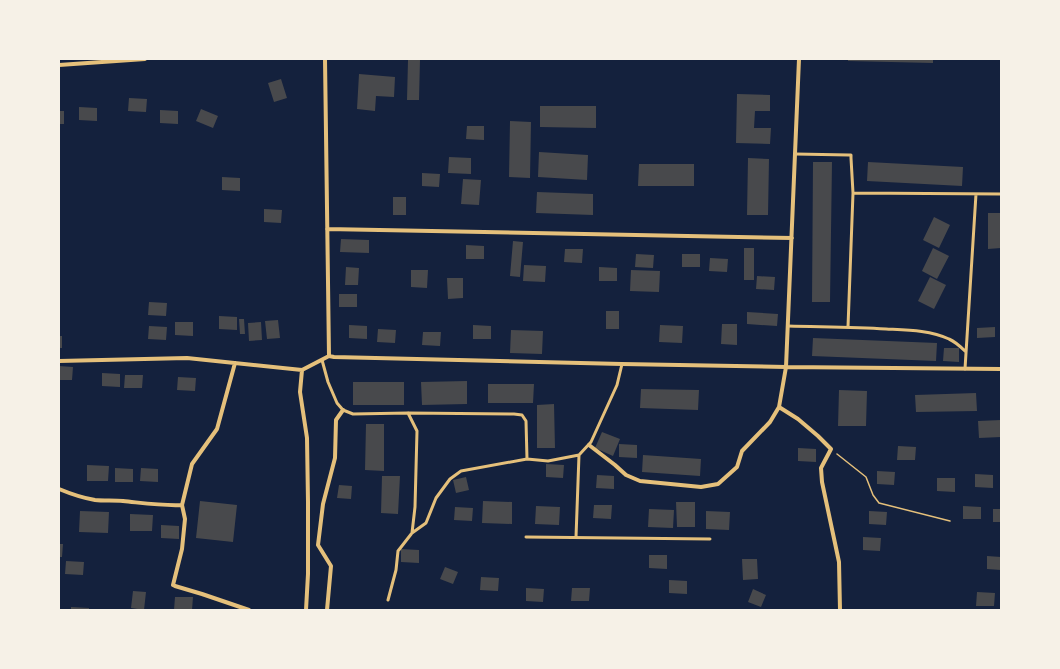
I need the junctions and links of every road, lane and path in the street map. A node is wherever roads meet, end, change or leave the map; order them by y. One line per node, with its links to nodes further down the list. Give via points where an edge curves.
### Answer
1 (145, 59): 4 (street)
2 (325, 59): 9 (street)
3 (799, 59): 5 (street)
4 (59, 65)
5 (795, 154): 6 (lane, via 851,155); 10 (street)
6 (853, 193): 7 (lane); 12 (lane)
7 (976, 194): 8 (lane); 13 (lane)
8 (1001, 194)
9 (327, 229): 10 (street); 14 (street)
10 (792, 238): 11 (street)
11 (788, 326): 12 (lane); 19 (street)
12 (848, 327): 13 (lane, via 933,333 951,340)
13 (966, 352): 20 (lane)
14 (329, 356): 15 (street); 18 (street)
15 (322, 360): 22 (street); 24 (lane, via 328,382)
16 (59, 361): 17 (street, via 187,358)
17 (235, 363): 22 (street); 31 (street, via 217,429 192,464)
18 (622, 364): 19 (street); 26 (lane, via 617,385)
19 (786, 367): 20 (street); 23 (street)
20 (965, 369): 21 (street)
21 (1001, 369)
22 (302, 370): 39 (street, via 300,392 307,438)
23 (778, 407): 26 (street, via 770,422 742,451 737,467 718,484 702,487 640,481 626,475); 27 (street, via 798,419)
24 (343, 410): 25 (lane, via 353,414); 40 (street, via 336,420 335,458 318,545 331,566)
25 (408, 413): 29 (lane, via 522,415 526,421); 33 (lane, via 417,431)
26 (589, 445): 28 (lane)
27 (831, 449): 32 (path, via 866,477 879,503); 41 (street, via 821,468 839,562)
28 (580, 455): 29 (lane, via 548,461); 35 (lane)
29 (527, 459): 33 (lane, via 461,471 450,479 436,498 426,523)
30 (59, 490): 31 (street, via 96,500 122,500 159,505)
31 (182, 504): 38 (street, via 185,519 182,549 173,585)
32 (950, 521)
33 (412, 533): 37 (lane, via 398,551)
34 (526, 537): 35 (lane)
35 (576, 537): 36 (lane)
36 (710, 539)
37 (388, 600)
38 (249, 610)
39 (306, 610)
40 (327, 610)
41 (840, 610)

